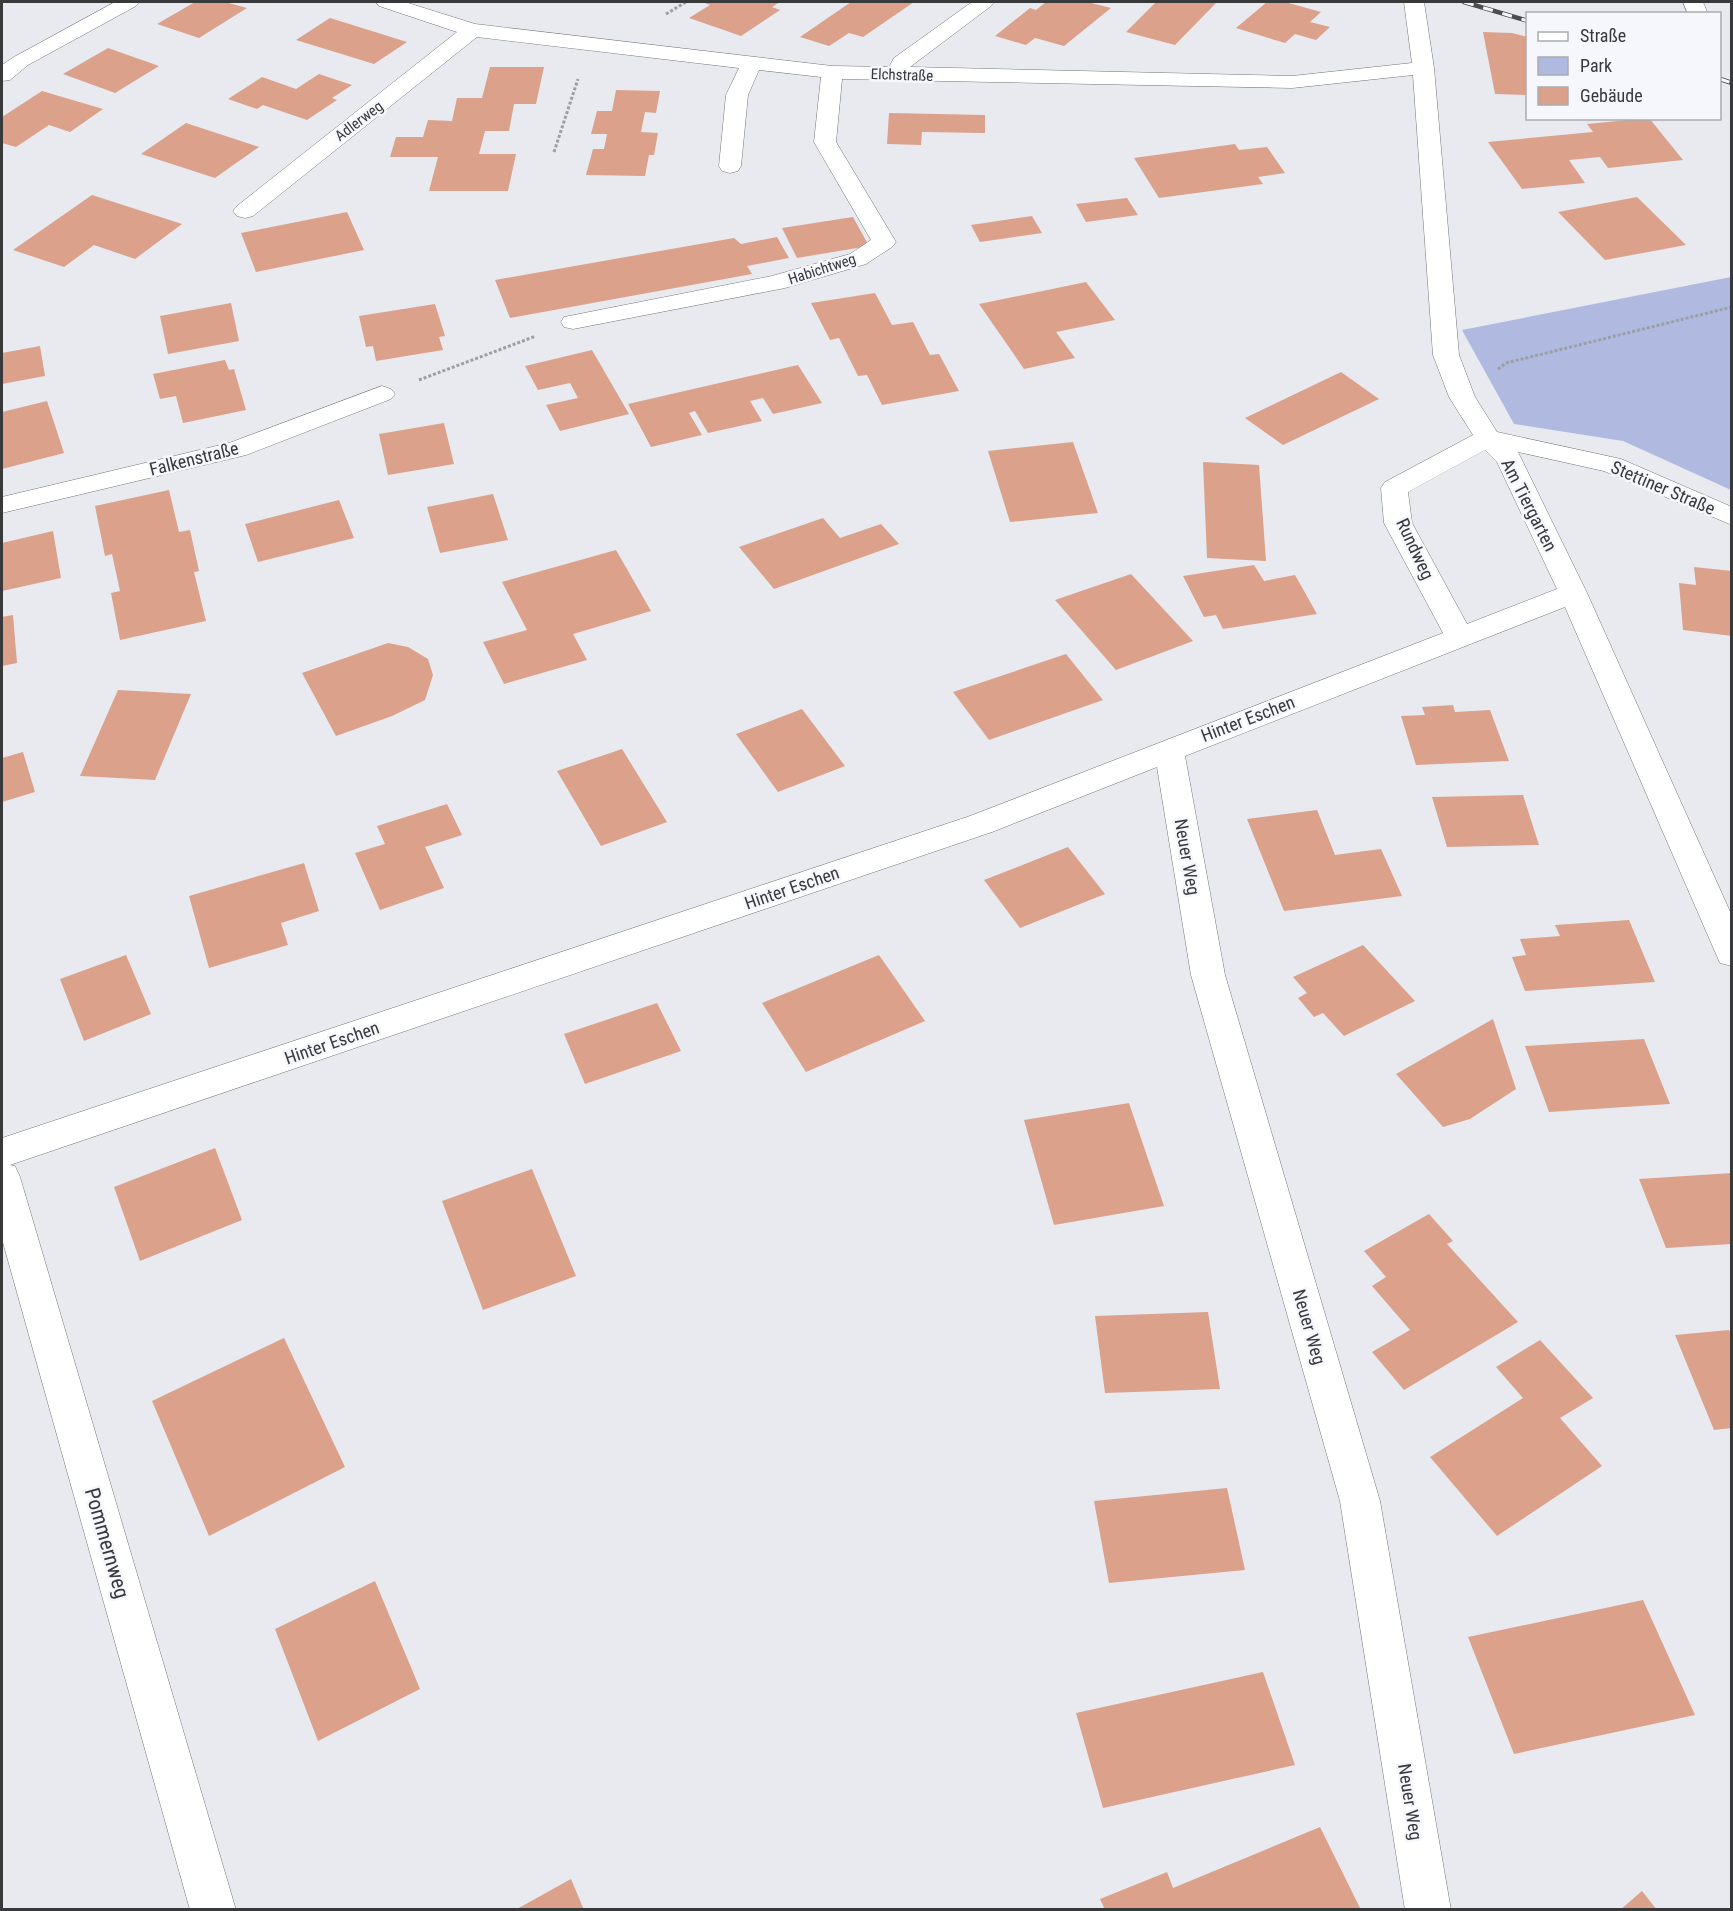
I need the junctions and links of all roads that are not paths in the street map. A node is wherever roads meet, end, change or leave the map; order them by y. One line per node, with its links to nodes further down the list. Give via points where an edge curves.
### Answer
1 (129, 2): 9 (street)
2 (394, 2): 5 (street, Elchstraße)
3 (984, 2): 10 (street, via 902,63)
4 (1414, 2): 7 (street, Am Tiergarten)
5 (472, 30): 6 (street, Elchstraße); 12 (street, Adlerweg)
6 (752, 63): 8 (street, Elchstraße); 11 (street, via 737,95)
7 (1423, 68): 10 (street, Elchstraße, via 1292,82); 15 (street, Am Tiergarten, via 1446,355 1462,397)
8 (832, 72): 10 (street, Elchstraße); 13 (street, Habichtweg, via 825,142 885,242 858,259 776,284)
9 (2, 75)
10 (896, 75)
11 (730, 166)
12 (245, 212)
13 (573, 322)
14 (382, 394): 16 (street, Falkenstraße, via 237,449)
15 (1488, 438): 17 (street, Stettiner Straße, via 1612,465); 18 (street, Am Tiergarten, via 1509,459); 19 (street, Rundweg, via 1394,488 1398,523)
16 (2, 505)
17 (1731, 517)
18 (1572, 593): 19 (street, Hinter Eschen); 21 (street, Am Tiergarten)
19 (1460, 638): 20 (street, Hinter Eschen)
20 (1169, 750): 22 (street, Hinter Eschen, via 981,824); 25 (street, Neuer Weg, via 1208,975 1360,1502)
21 (1731, 954)
22 (2, 1153)
23 (2, 1177): 24 (street, Pommernweg)
24 (213, 1910)
25 (1428, 1910)

